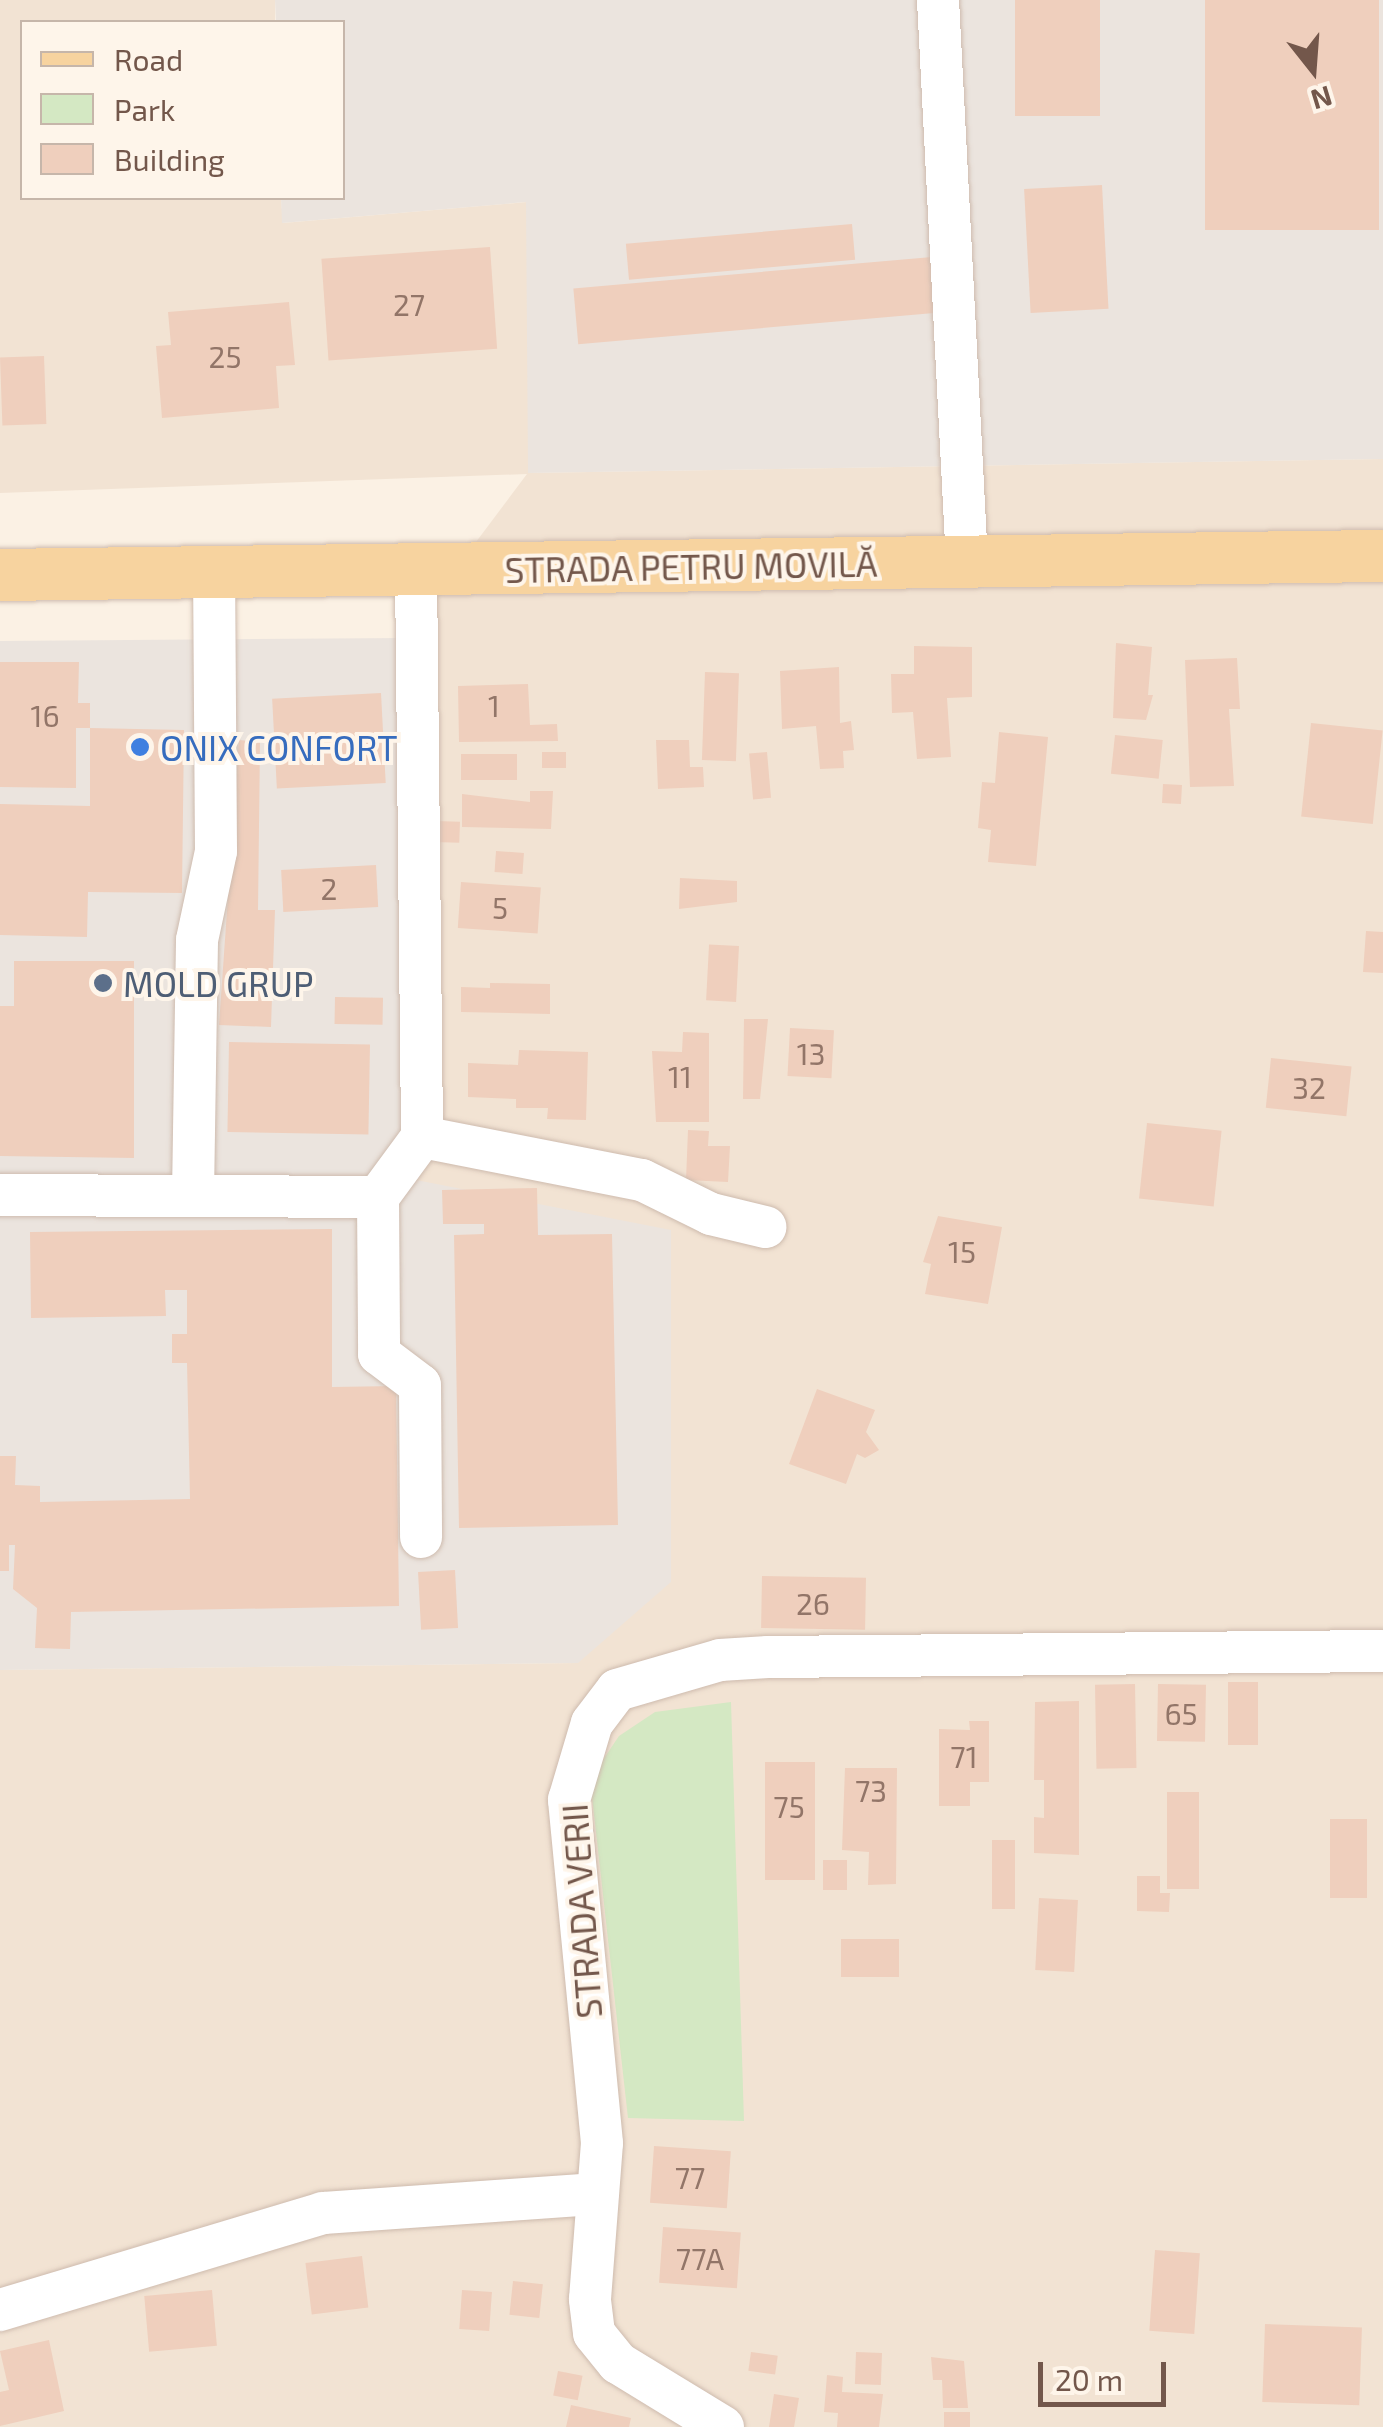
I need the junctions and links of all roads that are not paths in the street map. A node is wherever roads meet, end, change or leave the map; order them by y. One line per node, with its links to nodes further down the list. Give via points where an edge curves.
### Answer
1 (938, 0): 3 (street)
2 (1383, 556): 3 (main road, STRADA PETRU MOVILĂ)
3 (968, 563): 4 (main road, STRADA PETRU MOVILĂ)
4 (416, 568): 5 (main road, STRADA PETRU MOVILĂ); 7 (street)
5 (214, 572): 6 (main road, STRADA PETRU MOVILĂ); 8 (street, via 216,851 197,940)
6 (0, 575)
7 (422, 1137): 10 (street); 11 (street, via 642,1180 712,1214)
8 (193, 1194): 9 (street); 10 (street)
9 (0, 1195)
10 (378, 1196): 12 (street, via 378,1354 420,1385)
11 (764, 1227)
12 (421, 1537)
13 (1383, 1652): 14 (street, STRADA VERII, via 786,1656 720,1660 616,1690 592,1722 570,1800 602,2143)
14 (597, 2194): 15 (street, via 323,2213); 16 (street, STRADA VERII, via 594,2333 618,2363)
15 (0, 2310)
16 (723, 2427)

